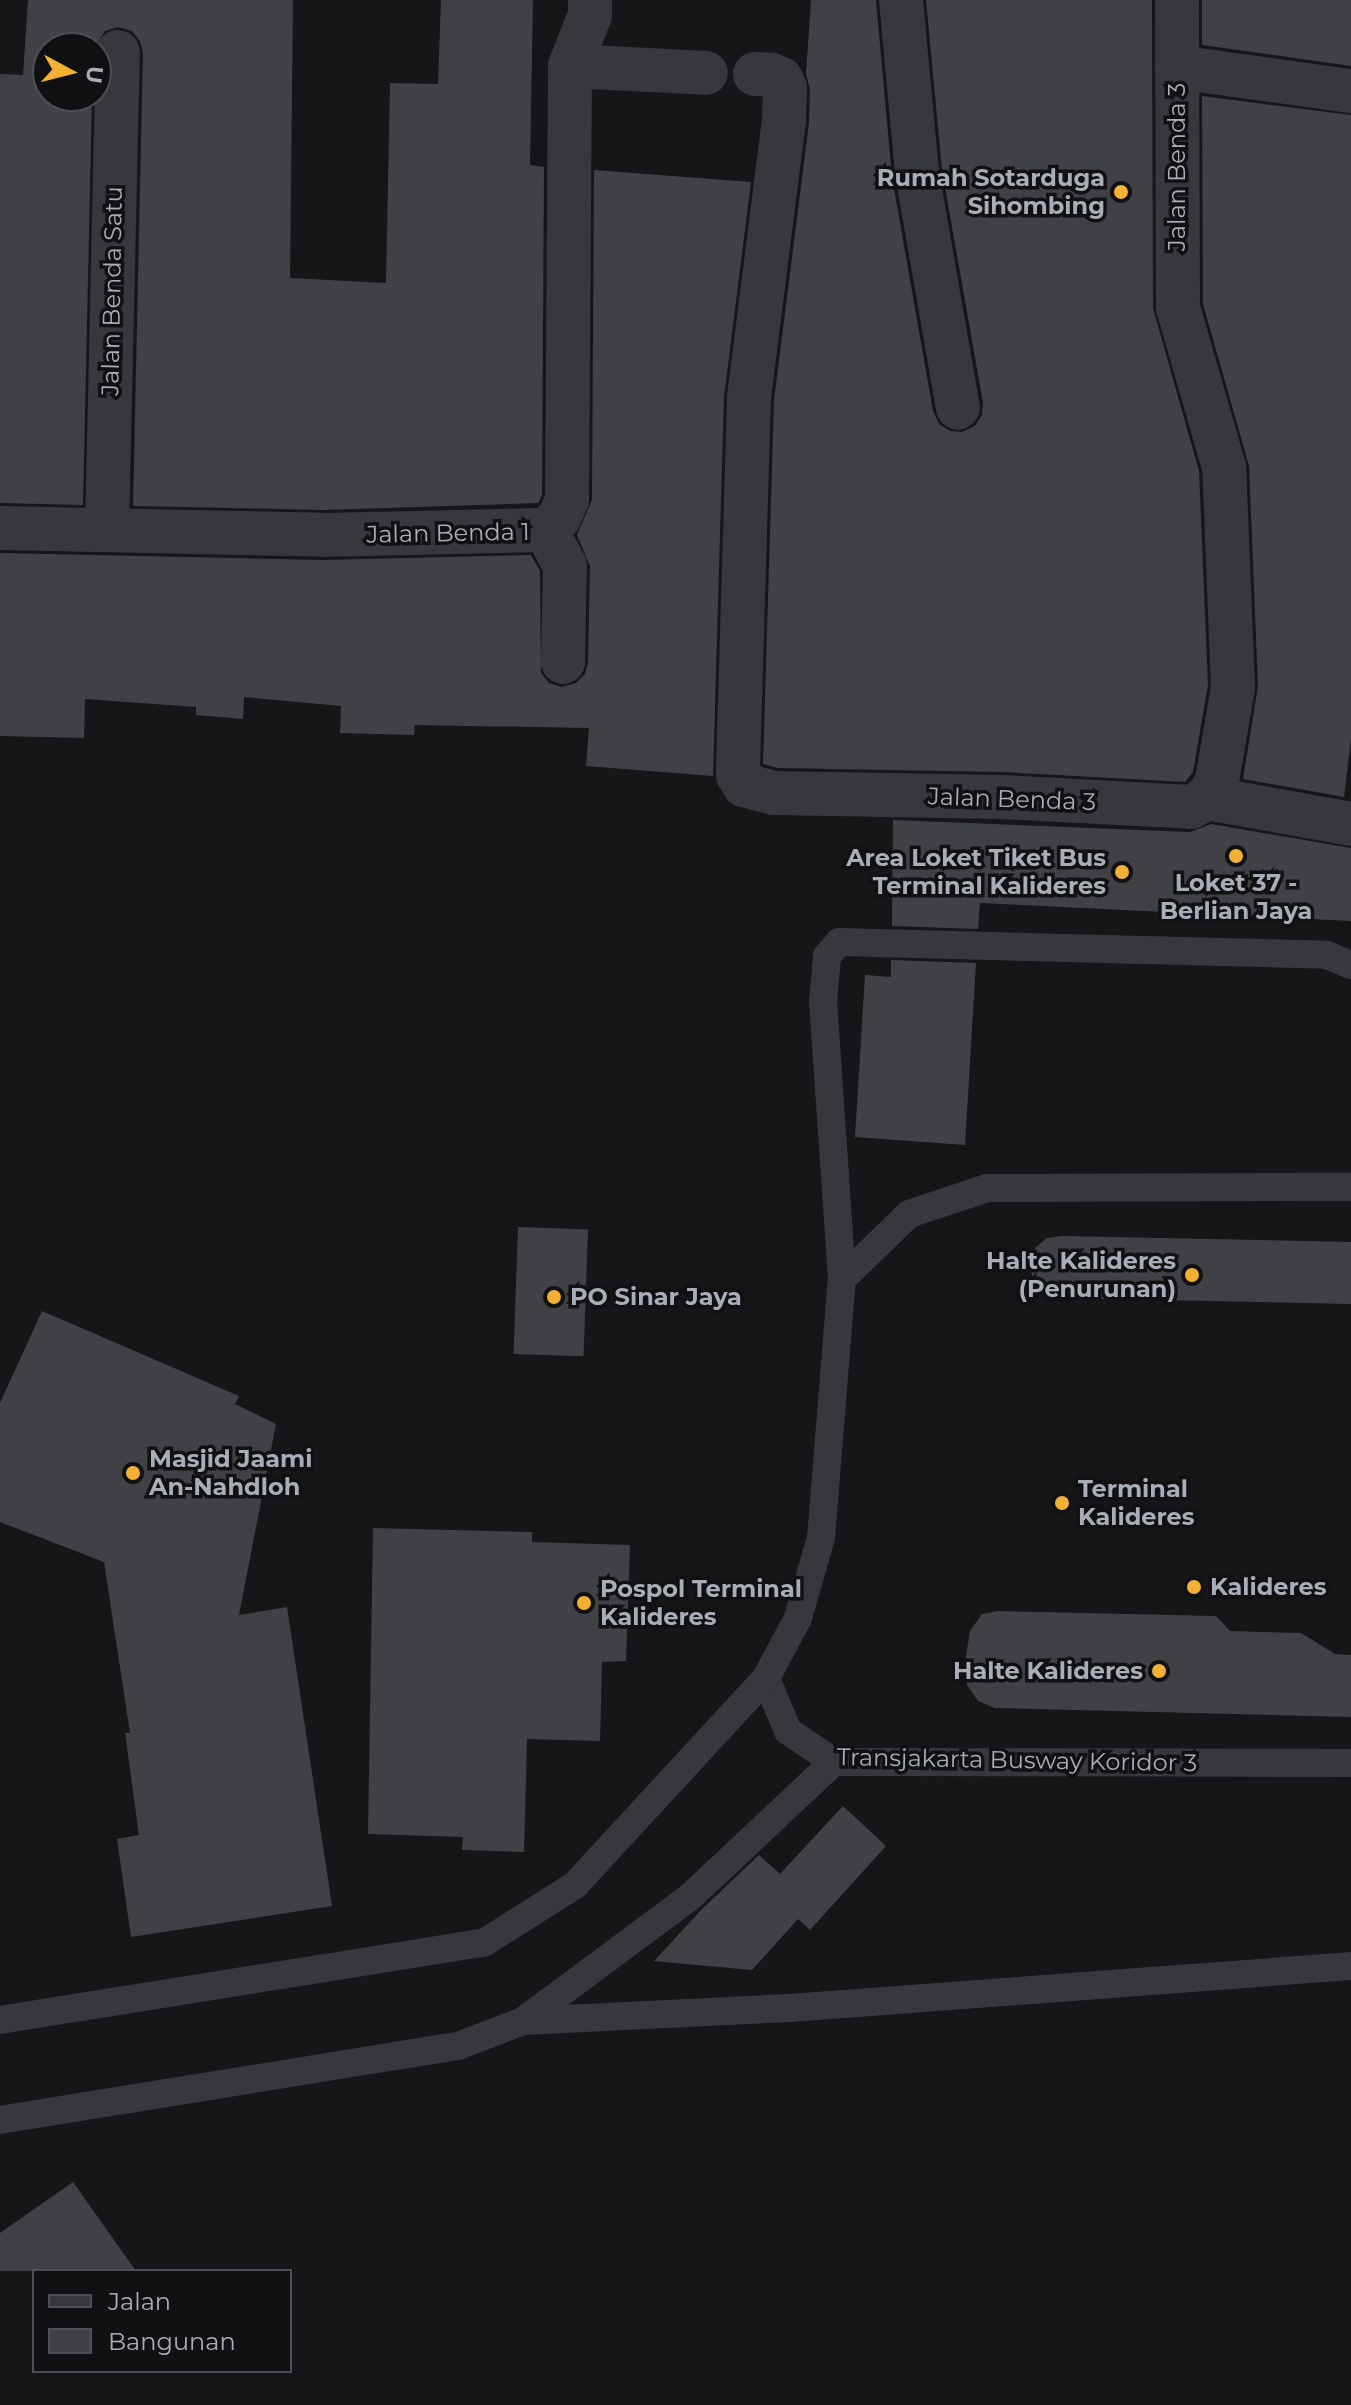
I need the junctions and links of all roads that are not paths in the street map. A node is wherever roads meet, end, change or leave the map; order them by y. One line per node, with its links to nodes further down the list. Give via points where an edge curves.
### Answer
1 (590, 0): 5 (street, Jalan Benda 1, via 590,15)
2 (901, 0): 10 (street, via 917,173)
3 (1177, 0): 6 (street, Jalan Benda 3)
4 (118, 52): 12 (street, Jalan Benda Satu)
5 (570, 66): 7 (street); 13 (street, Jalan Benda 1, via 567,500)
6 (1177, 67): 9 (street); 15 (street, Jalan Benda 3, via 1178,308 1225,483 1233,687 1217,781)
7 (706, 73)
8 (755, 74): 15 (street, Jalan Benda 3, via 781,79 785,88 749,398 738,775 744,785 774,793 1191,807)
9 (1351, 91)
10 (958, 407)
11 (0, 528): 12 (street, Jalan Benda 1)
12 (107, 530): 13 (street, Jalan Benda 1, via 324,535)
13 (546, 530): 14 (street, via 565,565)
14 (563, 662)
15 (1207, 798): 16 (street)
16 (1351, 824)
17 (1351, 965): 19 (lane, via 1327,955 839,942 827,956 823,1002)
18 (1351, 1187): 19 (lane, via 987,1188 909,1214)
19 (842, 1279): 20 (lane, via 821,1538 798,1618)
20 (766, 1678): 21 (lane, Transjakarta Busway Koridor 3, via 788,1731); 24 (lane, via 575,1885 485,1942)
21 (834, 1762): 22 (lane, Transjakarta Busway Koridor 3); 25 (lane, via 690,1897)
22 (1351, 1763)
23 (1351, 1966): 25 (lane, via 790,2008)
24 (0, 2020)
25 (523, 2021): 26 (lane, via 458,2046)
26 (0, 2120)

